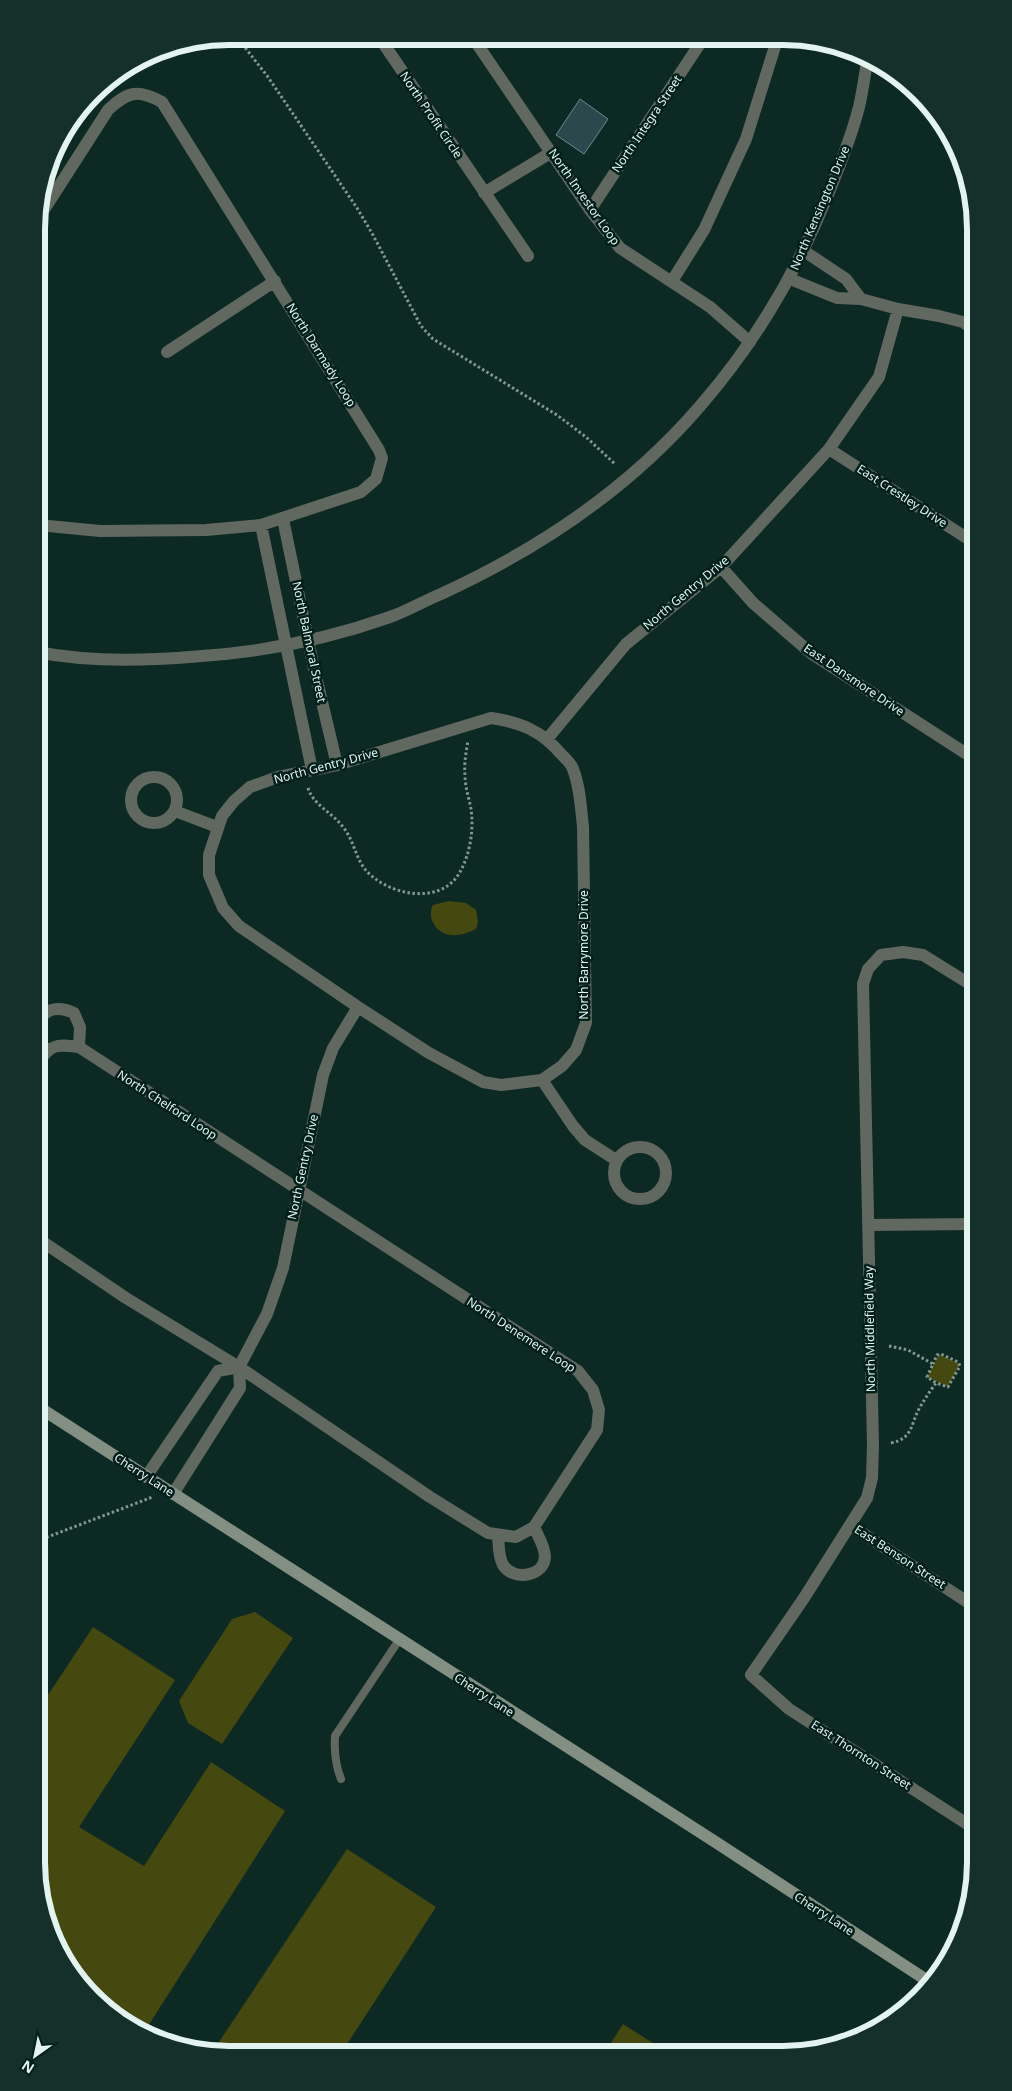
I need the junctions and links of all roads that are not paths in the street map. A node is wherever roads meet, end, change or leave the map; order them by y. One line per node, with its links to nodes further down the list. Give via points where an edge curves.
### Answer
1 (384, 45): 7 (street, North Profit Circle)
2 (479, 45): 6 (street, North Investor Loop)
3 (699, 45): 9 (street, North Integra Street)
4 (775, 45): 13 (street, via 746,139 704,230)
5 (866, 65): 10 (street, North Kensington Drive, via 860,105 843,156)
6 (552, 152): 7 (street); 9 (street, North Investor Loop)
7 (484, 192): 11 (street, North Profit Circle)
8 (47, 205): 14 (street, North Darmady Loop, via 108,110 119,99 136,92 146,93 162,102)
9 (590, 210): 13 (street, North Investor Loop, via 620,248)
10 (804, 251): 12 (street, North Kensington Drive); 15 (street, via 846,279)
11 (528, 256)
12 (790, 279): 15 (street, via 837,298); 18 (street, North Kensington Drive)
13 (672, 281): 18 (street, North Investor Loop, via 710,307)
14 (275, 282): 19 (street); 21 (street, North Darmady Loop, via 382,458 376,479 361,492)
15 (861, 299): 16 (street)
16 (898, 309): 17 (street, via 918,311); 20 (street, North Gentry Drive, via 879,377)
17 (967, 325)
18 (750, 342): 26 (street, North Kensington Drive, via 702,405 658,450 565,526 484,574 391,617)
19 (168, 352)
20 (829, 449): 24 (street, East Crestley Drive); 25 (street, North Gentry Drive)
21 (283, 519): 22 (street, North Darmady Loop); 26 (street, North Balmoral Street)
22 (261, 524): 23 (street, North Darmady Loop, via 206,530 110,531); 27 (street, North Balmoral Street)
23 (45, 526)
24 (967, 538)
25 (721, 566): 29 (street, North Gentry Drive, via 626,644); 30 (street, East Dansmore Drive, via 753,603 812,654)
26 (308, 640): 27 (street, North Kensington Drive); 31 (street, North Balmoral Street)
27 (286, 646): 28 (street, North Kensington Drive, via 232,655 141,660); 32 (street, North Balmoral Street)
28 (45, 653)
29 (548, 738): 31 (street, North Gentry Drive, via 513,721 491,718); 40 (street, North Barrymore Drive, via 573,767 584,827 586,1024 576,1050 562,1066)
30 (967, 754)
31 (337, 765): 32 (street, North Gentry Drive)
32 (312, 770): 34 (street, North Gentry Drive, via 250,787 234,801)
33 (175, 811): 34 (street)
34 (217, 827): 36 (street, North Gentry Drive, via 209,855 209,875 223,908 239,926)
35 (967, 982): 44 (street, North Middlefield Way, via 923,955 904,952 881,954 868,969 863,984)
36 (358, 1007): 40 (street, North Barrymore Drive, via 429,1053 483,1082 501,1085); 42 (street, North Gentry Drive, via 333,1048 323,1075)
37 (45, 1013): 38 (street, via 60,1008 74,1013 80,1028)
38 (79, 1047): 39 (street, via 59,1045); 42 (street, North Chelford Loop)
39 (46, 1051)
40 (542, 1080): 41 (street, via 585,1140)
41 (616, 1160): 41 (street, via 629,1148 646,1147 661,1156 665,1164 665,1182 654,1195 637,1199 629,1196 616,1185)
42 (298, 1191): 46 (street, North Gentry Drive, via 283,1268 267,1314); 51 (street, North Denemere Loop, via 578,1372 593,1390 599,1410 597,1430)
43 (967, 1224): 44 (street)
44 (869, 1225): 50 (street, North Middlefield Way, via 872,1478 866,1498)
45 (45, 1243): 46 (street, via 126,1298)
46 (239, 1367): 48 (street, via 218,1371); 49 (street, North Gentry Drive, via 240,1388); 52 (street, via 430,1497 488,1532)
47 (45, 1411): 48 (main road, Cherry Lane)
48 (146, 1477): 49 (main road, Cherry Lane)
49 (173, 1494): 54 (main road, Cherry Lane)
50 (850, 1524): 53 (street, East Benson Street); 55 (street, North Middlefield Way, via 799,1606)
51 (534, 1528): 52 (street, via 516,1537); 52 (street, via 545,1557 531,1574 519,1576 508,1572 500,1558)
52 (498, 1534)
53 (967, 1602)
54 (399, 1640): 56 (lane, via 335,1736 336,1767); 58 (main road, Cherry Lane)
55 (751, 1674): 57 (street, East Thornton Street, via 789,1709)
56 (341, 1779)
57 (967, 1824)
58 (925, 1979)

